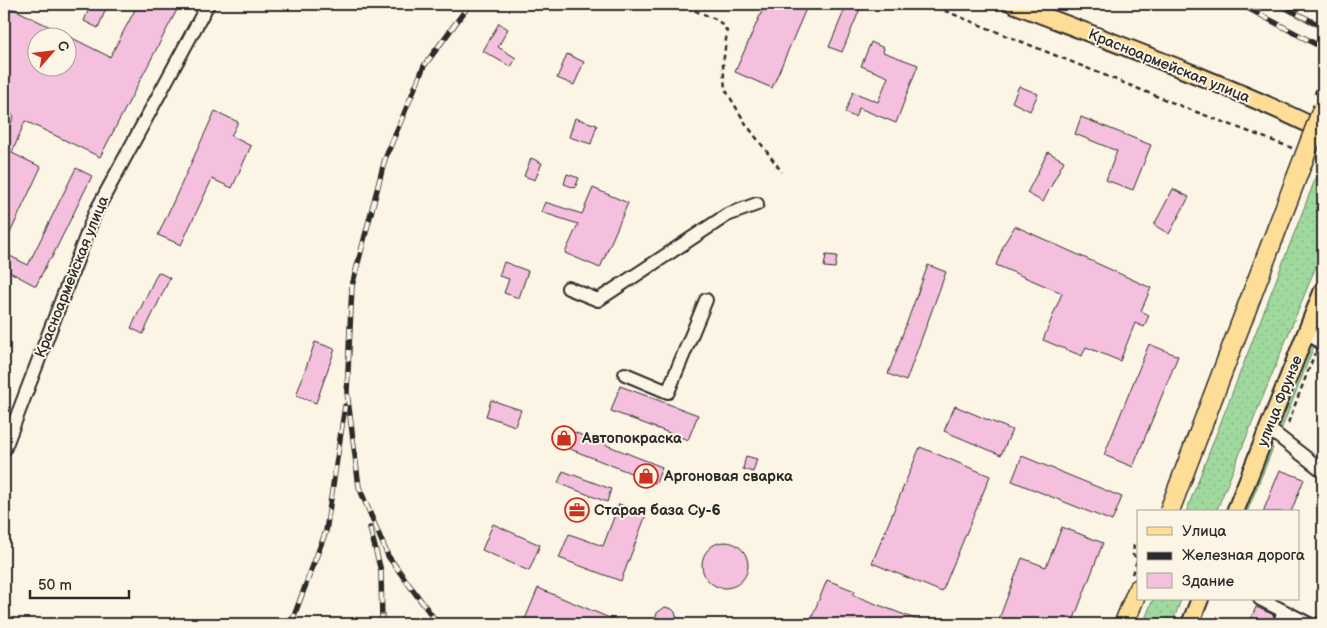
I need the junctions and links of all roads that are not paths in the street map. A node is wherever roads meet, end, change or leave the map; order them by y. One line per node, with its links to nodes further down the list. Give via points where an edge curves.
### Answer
1 (208, 4): 13 (street, Красноармейская улица, via 94,213)
2 (1013, 4): 4 (main road, Красноармейская улица, via 1198,76)
3 (1323, 108): 15 (highway, bridge)
4 (1323, 131)
5 (757, 204): 6 (street, via 727,215 598,300)
6 (568, 288)
7 (1323, 290): 9 (main road, улица Фрунзе)
8 (706, 300): 11 (street, via 668,392)
9 (1307, 332): 10 (street); 12 (main road, улица Фрунзе)
10 (1323, 344)
11 (625, 374)
12 (1268, 429): 14 (street); 16 (main road, улица Фрунзе)
13 (4, 450)
14 (1323, 471)
15 (1170, 510)
16 (1236, 510)
17 (1137, 592): 21 (highway)
18 (1200, 600): 22 (main road)
19 (1262, 600): 20 (street)
20 (1284, 612): 23 (street); 24 (street)
21 (1124, 624)
22 (1190, 624)
23 (1280, 624)
24 (1309, 624)

